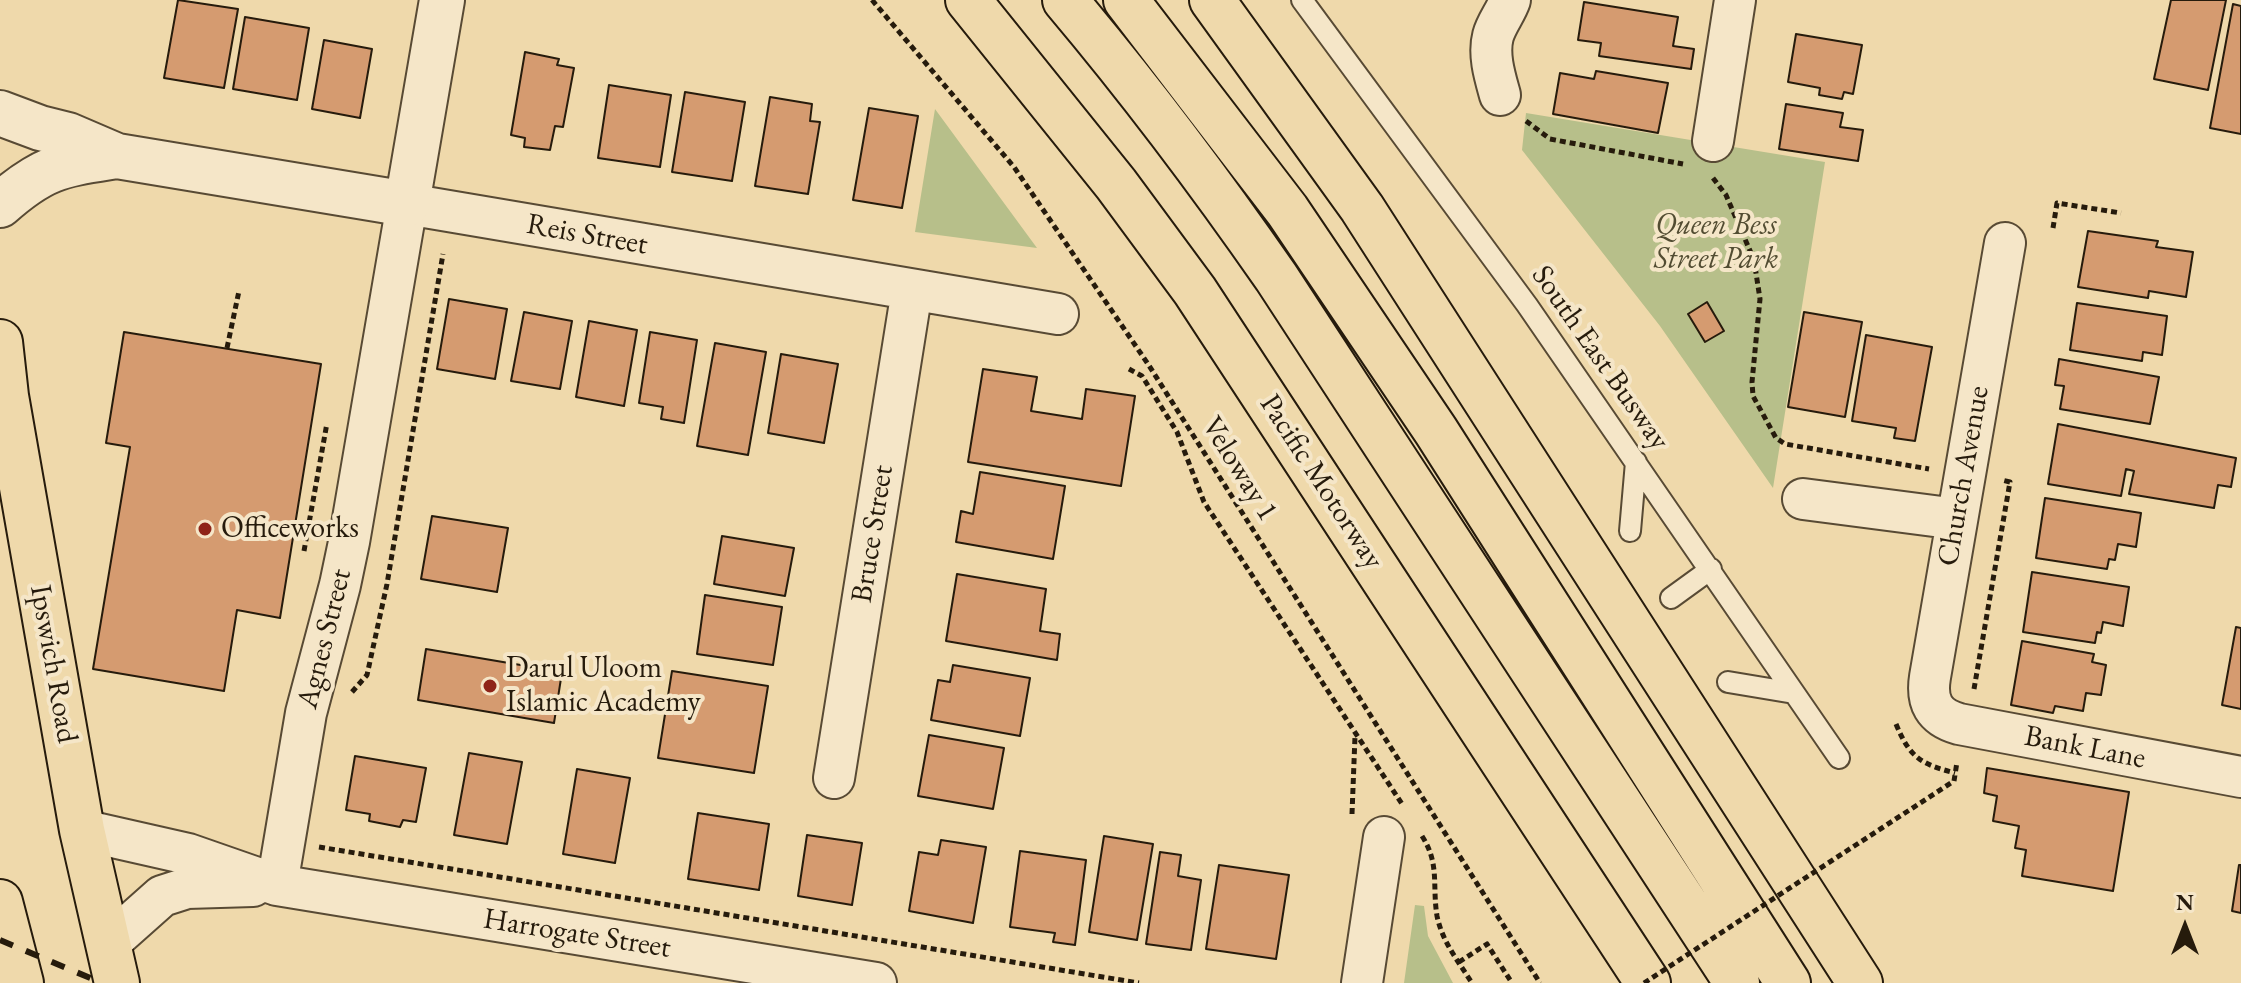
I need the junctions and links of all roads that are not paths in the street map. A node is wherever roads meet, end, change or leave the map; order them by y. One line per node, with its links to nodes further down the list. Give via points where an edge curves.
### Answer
1 (442, 0): 13 (street)
2 (968, 0): 39 (highway, Pacific Motorway, via 1195,291)
3 (1065, 0): 40 (highway, via 1163,121 1267,265)
4 (1126, 0): 41 (highway, via 1305,236 1436,431)
5 (1212, 0): 42 (highway, via 1362,208)
6 (1302, 0): 19 (lane, South East Busway)
7 (1510, 0): 9 (street, via 1493,32)
8 (1735, 0): 12 (street)
9 (1500, 95)
10 (0, 113): 11 (street, Reis Street)
11 (117, 156): 13 (street, Reis Street); 14 (street, Reis Street, via 53,167)
12 (1704, 159)
13 (407, 204): 16 (street, Reis Street); 33 (street, Agnes Street, via 349,542 306,713)
14 (0, 205)
15 (2005, 243): 21 (street, Church Avenue)
16 (912, 290): 17 (street, Reis Street); 30 (street, Bruce Street)
17 (1058, 314)
18 (0, 342): 31 (highway, Ipswich Road)
19 (1636, 462): 22 (lane); 23 (lane, South East Busway)
20 (1803, 499): 21 (street)
21 (1957, 519): 27 (street, Church Avenue, via 1929,685 1929,699)
22 (1630, 531)
23 (1711, 569): 24 (lane); 26 (lane, South East Busway)
24 (1671, 598)
25 (1728, 682): 26 (lane)
26 (1794, 693): 28 (lane, South East Busway)
27 (1953, 706): 29 (street, Bank Lane, via 1946,719 1959,724)
28 (1839, 758)
29 (2241, 777)
30 (834, 778)
31 (82, 830): 33 (street, Harrogate Street, via 188,854); 35 (highway, Ipswich Road)
32 (1384, 837): 38 (street)
33 (277, 885): 35 (street, Harrogate Street, via 173,892 154,902); 37 (street, Harrogate Street)
34 (0, 902): 36 (highway)
35 (112, 964)
36 (21, 983)
37 (876, 983)
38 (1362, 983)
39 (1646, 983)
40 (1737, 983)
41 (1788, 983)
42 (1860, 983)

